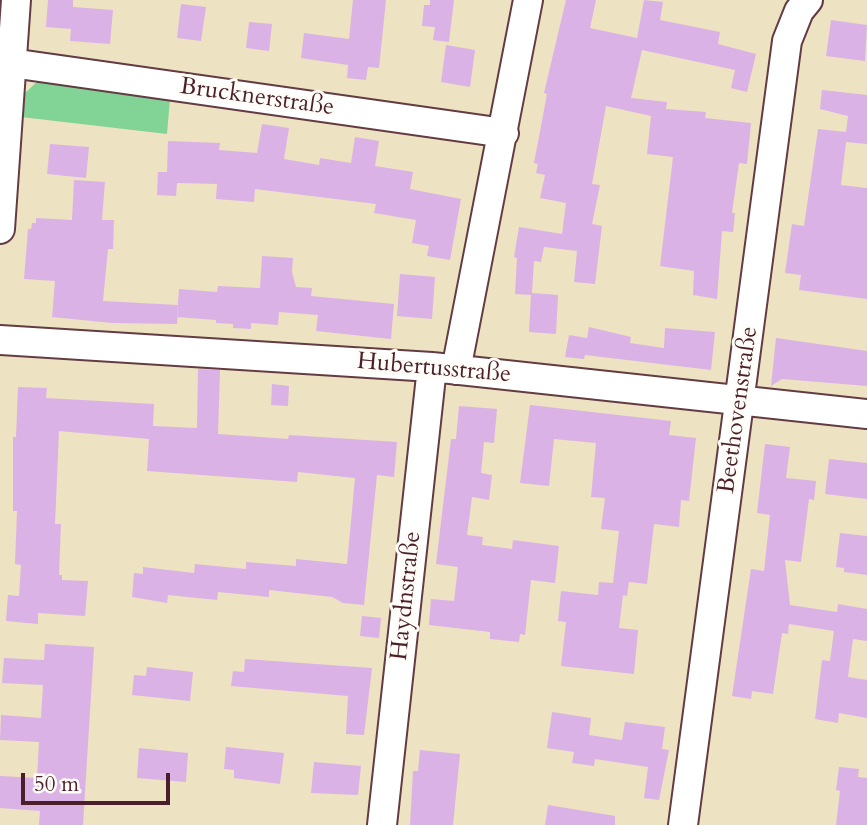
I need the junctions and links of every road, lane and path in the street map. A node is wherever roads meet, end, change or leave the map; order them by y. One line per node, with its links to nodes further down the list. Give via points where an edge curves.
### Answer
1 (16, 0): 4 (street)
2 (528, 0): 5 (street, Haydnstraße)
3 (808, 0): 9 (street, Beethovenstraße, via 787,41)
4 (11, 64): 5 (street, Brucknerstraße); 6 (street)
5 (503, 133): 8 (street, Haydnstraße)
6 (0, 229)
7 (0, 340): 8 (street, Hubertusstraße)
8 (444, 369): 9 (street, Hubertusstraße); 11 (street, Haydnstraße)
9 (740, 400): 10 (street, Hubertusstraße); 12 (street, Beethovenstraße)
10 (867, 414)
11 (382, 825)
12 (683, 825)

